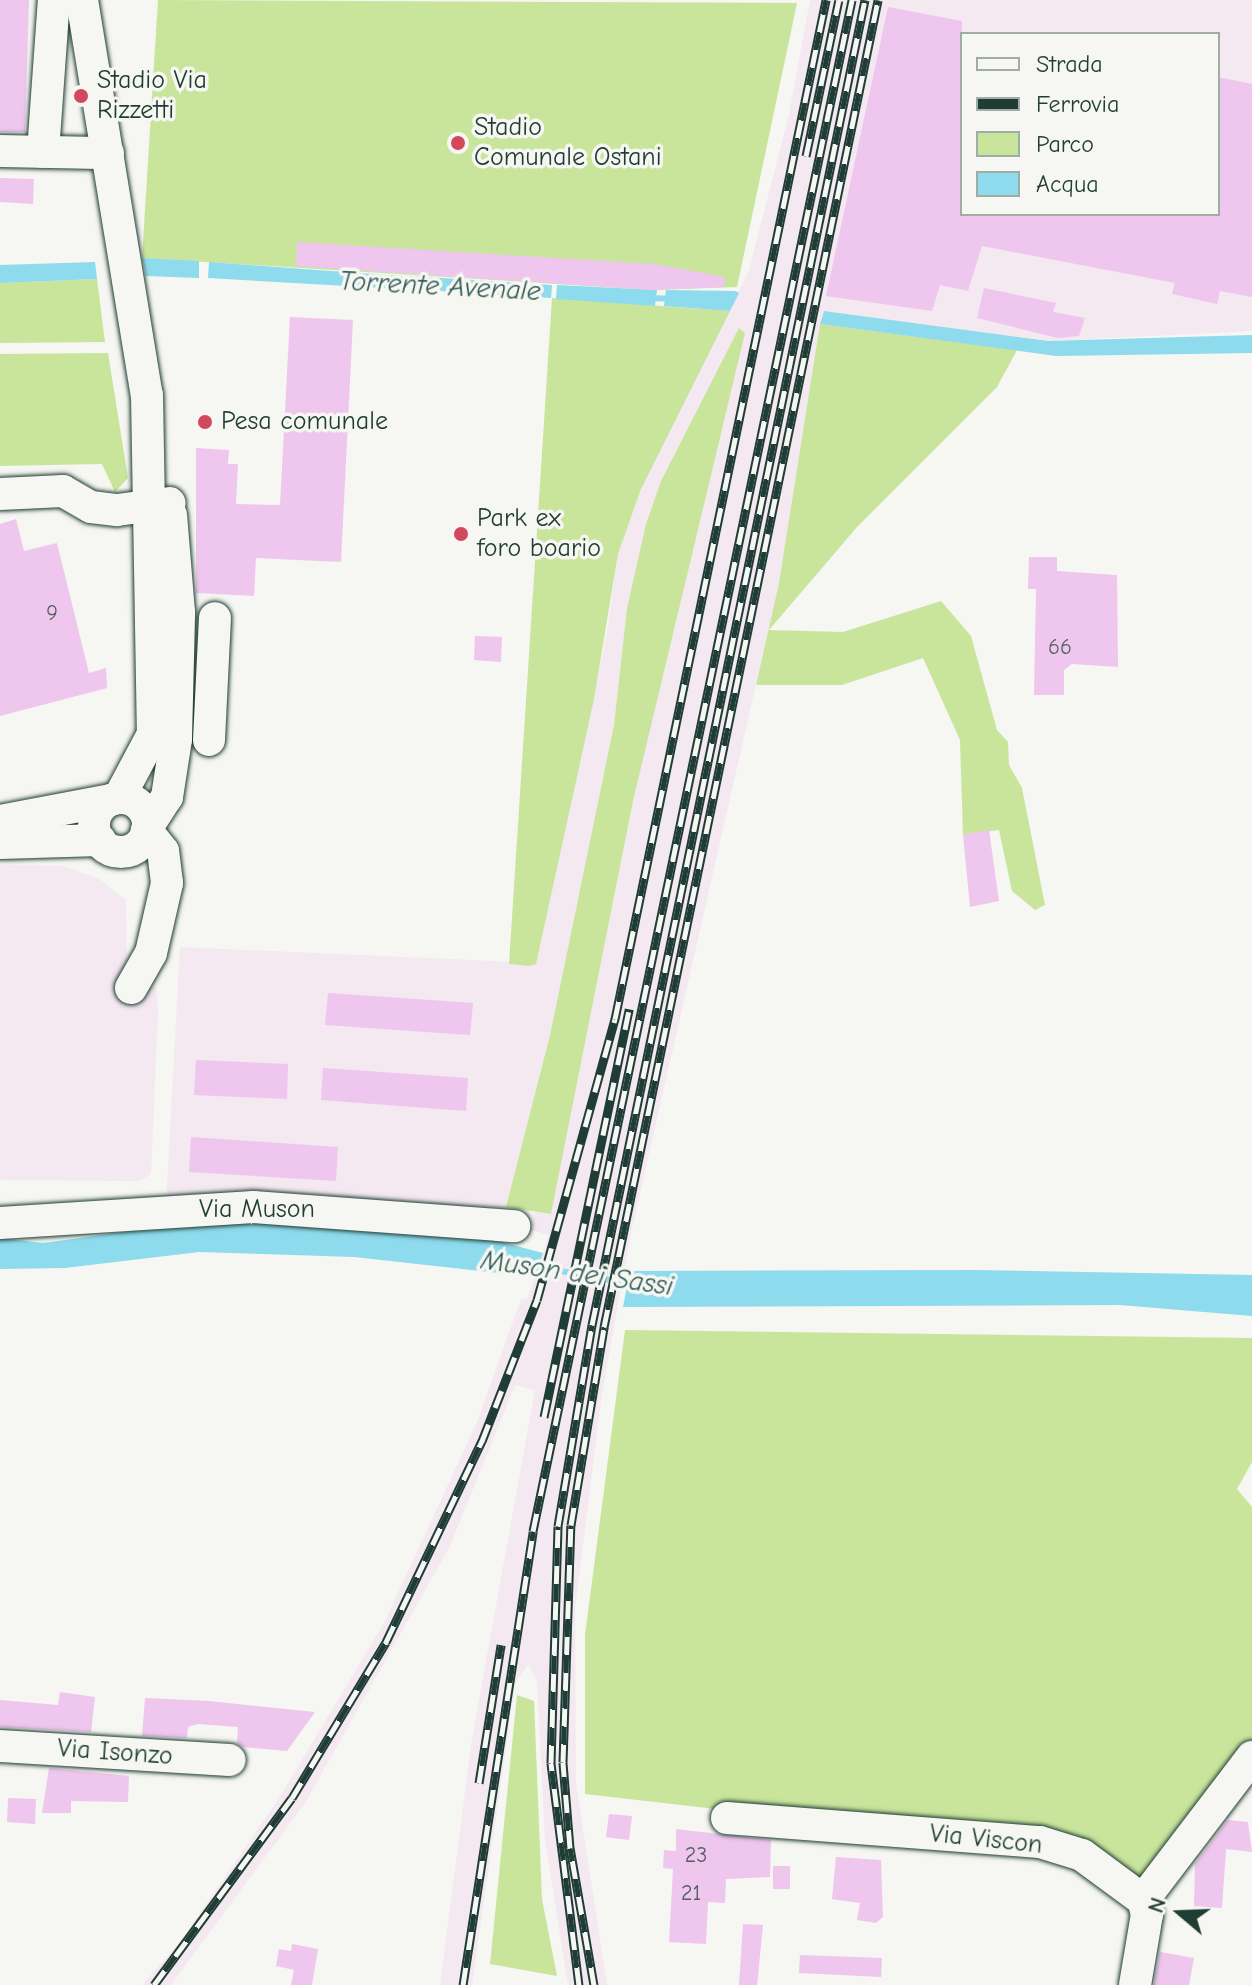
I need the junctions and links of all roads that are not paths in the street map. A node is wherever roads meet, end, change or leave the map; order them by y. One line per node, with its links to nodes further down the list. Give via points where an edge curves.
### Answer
1 (54, 0): 4 (street)
2 (82, 0): 5 (street)
3 (0, 151): 4 (street)
4 (43, 152): 5 (street)
5 (108, 153): 7 (street)
6 (0, 494): 7 (street, via 63,491 91,507)
7 (161, 504): 9 (street); 10 (street)
8 (215, 618): 11 (street)
9 (154, 626): 10 (street, via 165,641 167,670); 13 (street, via 153,734)
10 (178, 678): 11 (street); 13 (street, via 167,685 160,746); 16 (street, via 172,777 162,809)
11 (212, 680): 12 (street)
12 (209, 740)
13 (145, 759): 14 (street)
14 (115, 799): 15 (street); 16 (street, via 141,806); 18 (street, via 96,816)
15 (0, 821)
16 (148, 829): 18 (street, via 139,844); 19 (street, via 163,851 167,883)
17 (0, 843): 18 (street)
18 (111, 846): 19 (street, via 139,868)
19 (157, 909): 20 (street, via 151,953)
20 (131, 988)
21 (0, 1223): 22 (street, Via Muson, via 253,1207)
22 (514, 1226)
23 (0, 1746): 25 (street, Via Isonzo)
24 (1252, 1757): 27 (street)
25 (230, 1760)
26 (727, 1818): 27 (street, Via Viscon, via 1040,1842 1082,1855)
27 (1143, 1900): 28 (street, via 1147,1914)
28 (1135, 1985)

